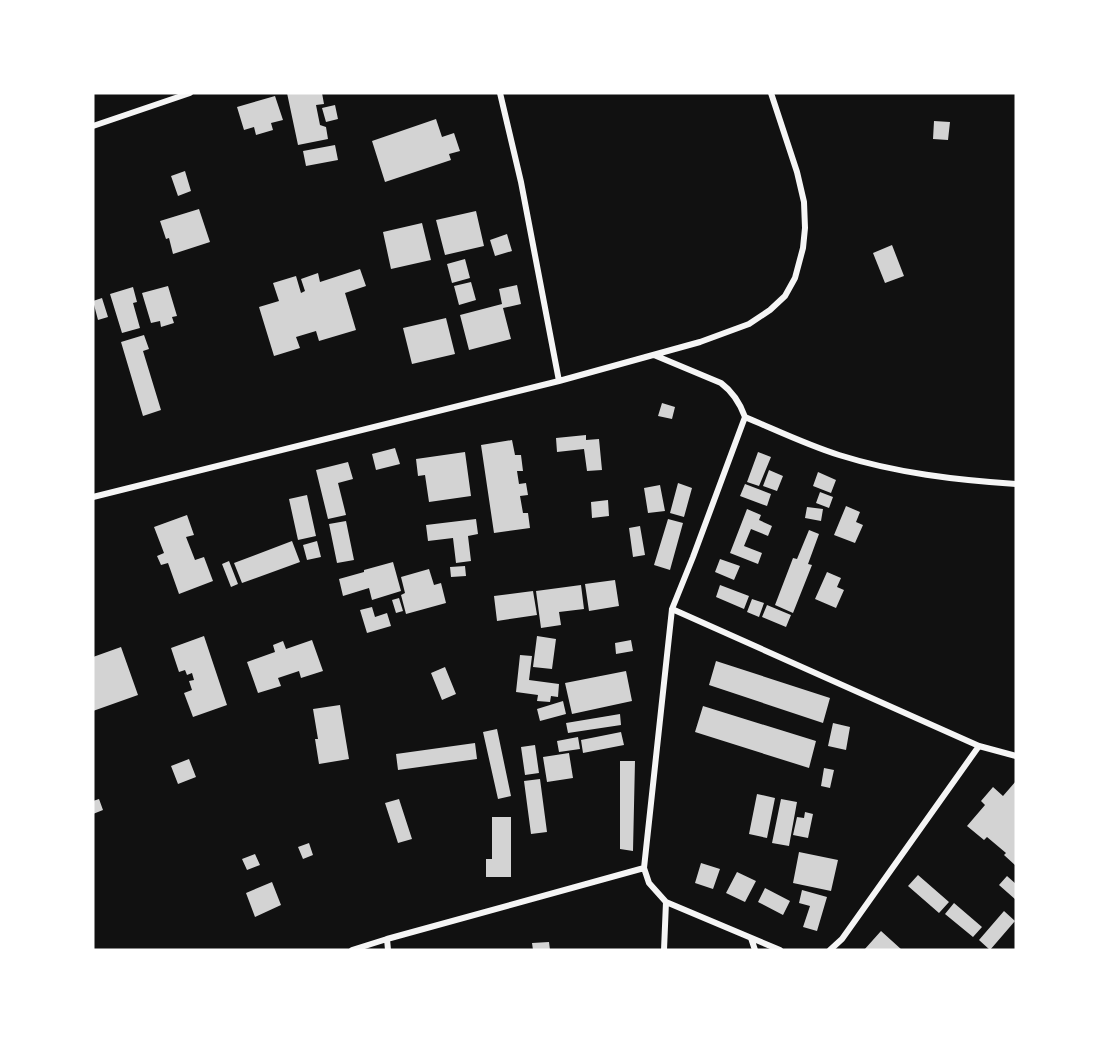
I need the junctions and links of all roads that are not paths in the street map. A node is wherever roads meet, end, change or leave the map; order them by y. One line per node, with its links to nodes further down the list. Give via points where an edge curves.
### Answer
1 (190, 93): 4 (street)
2 (500, 93): 6 (street)
3 (771, 93): 5 (street, via 804,202 803,248 795,278 785,296 749,324)
4 (93, 126)
5 (654, 355): 6 (street); 7 (street, via 721,383 740,404)
6 (560, 381): 9 (street)
7 (745, 417): 8 (street, via 839,455 905,472); 10 (street)
8 (1016, 484)
9 (93, 497)
10 (672, 609): 11 (street); 13 (street)
11 (979, 746): 12 (street); 22 (street, via 842,939)
12 (1016, 756)
13 (644, 868): 14 (street, via 649,883); 16 (street)
14 (666, 902): 15 (street); 19 (street)
15 (751, 938): 20 (street); 21 (street)
16 (387, 939): 17 (street); 18 (street)
17 (352, 950)
18 (388, 950)
19 (664, 950)
20 (755, 950)
21 (780, 950)
22 (830, 950)

